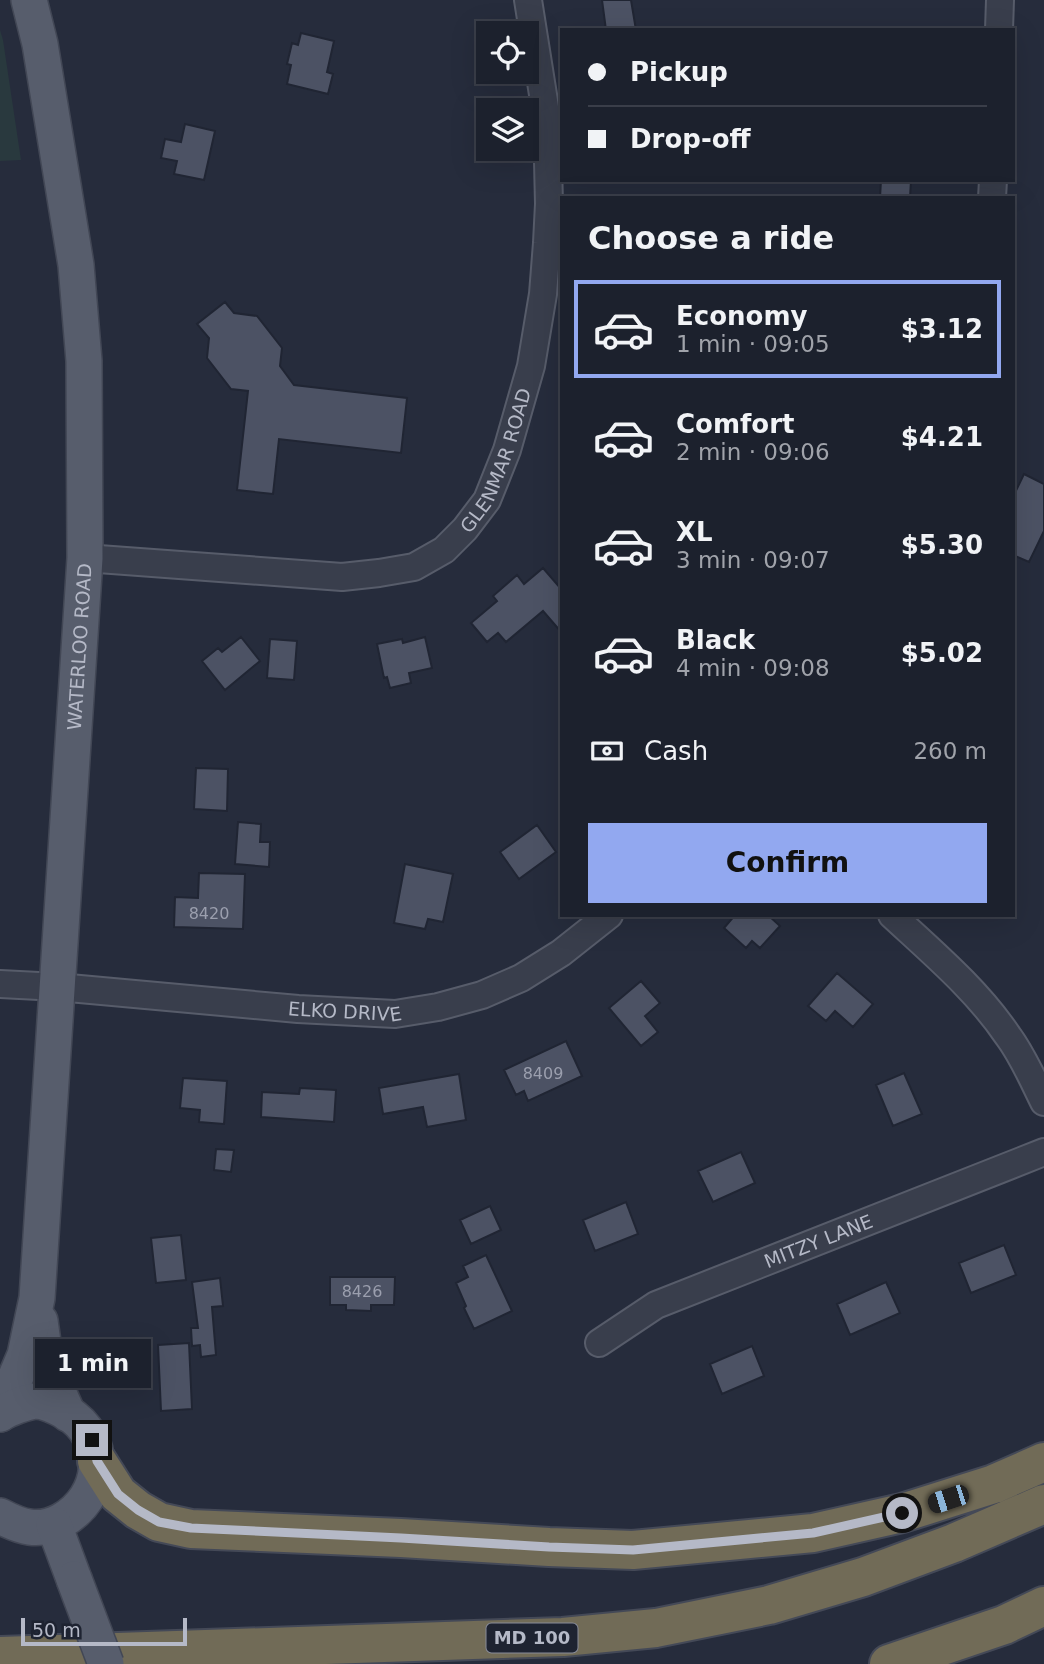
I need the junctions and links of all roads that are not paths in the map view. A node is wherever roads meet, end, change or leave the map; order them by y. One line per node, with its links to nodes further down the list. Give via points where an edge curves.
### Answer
1 (29, 0): 5 (main road, WATERLOO ROAD, via 76,265 84,361)
2 (528, 0): 5 (street, GLENMAR ROAD, via 547,120 549,204 543,294 531,366 507,450 487,500 465,529 444,550 414,568 342,577)
3 (1000, 0): 4 (street)
4 (999, 28)
5 (85, 558): 9 (main road, WATERLOO ROAD)
6 (606, 917): 9 (street, ELKO DRIVE, via 561,953 482,996 396,1014)
7 (894, 917): 10 (street, via 988,1010 1008,1035)
8 (0, 985): 9 (street, ELKO DRIVE)
9 (58, 987): 12 (main road, WATERLOO ROAD)
10 (1044, 1102)
11 (1044, 1152): 13 (street, MITZY LANE, via 656,1305)
12 (37, 1298): 14 (main road, WATERLOO ROAD, via 46,1364); 15 (main road, WATERLOO ROAD, via 25,1355)
13 (599, 1343)
14 (68, 1413): 15 (main road, via 35,1401); 16 (main road, via 92,1440)
15 (0, 1414)
16 (97, 1461): 17 (highway, via 118,1494 138,1510 159,1522 191,1528 633,1550 813,1533 902,1513); 20 (main road, via 95,1482 86,1501)
17 (1044, 1462)
18 (1044, 1504): 22 (highway, MD 100, via 863,1577 769,1605 656,1628 563,1637)
19 (0, 1516): 20 (main road, via 18,1525)
20 (54, 1525): 23 (main road, bridge)
21 (1044, 1606): 24 (highway, via 1004,1625)
22 (0, 1656)
23 (106, 1664)
24 (889, 1664)

